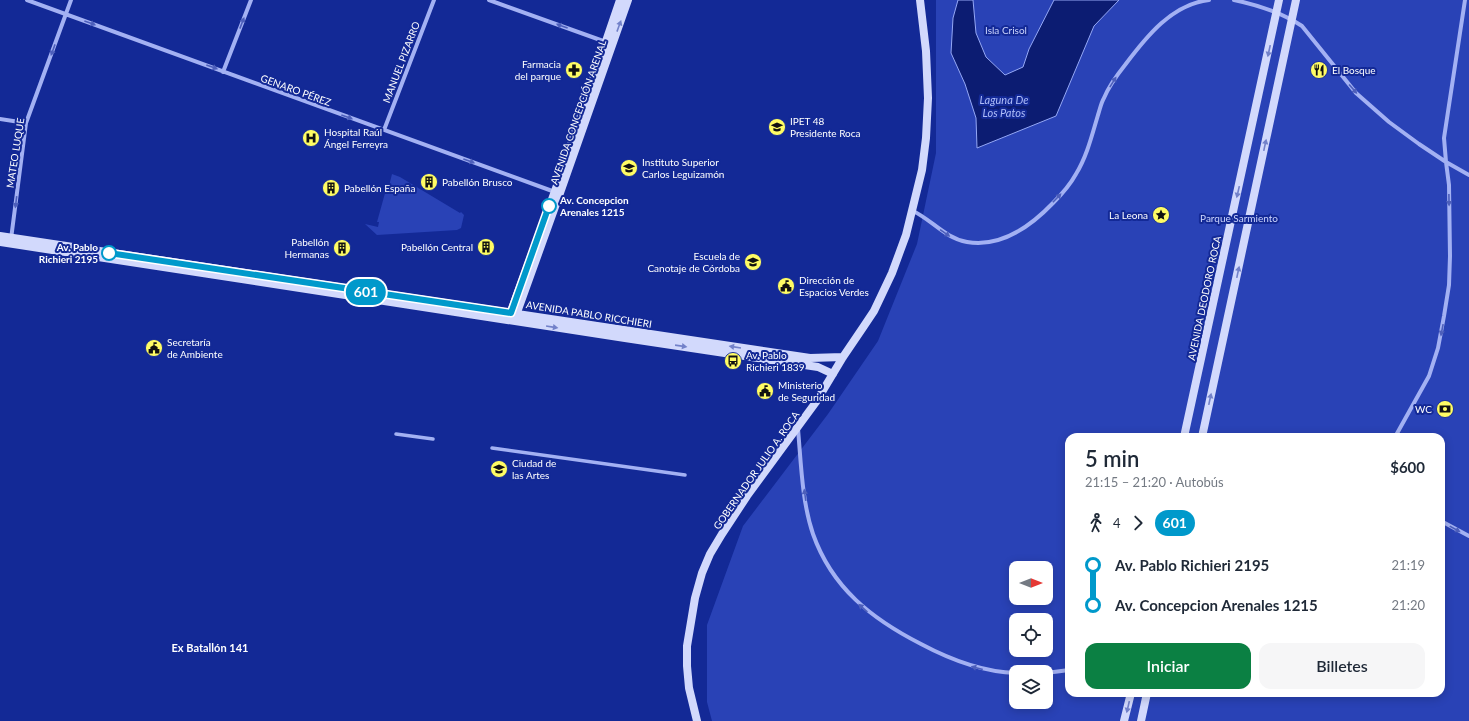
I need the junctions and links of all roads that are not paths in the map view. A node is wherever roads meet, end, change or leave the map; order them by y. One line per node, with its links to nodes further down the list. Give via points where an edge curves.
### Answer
1 (27, 0): 15 (street, GENARO PÉREZ)
2 (72, 0): 15 (street, MATEO LUQUE)
3 (251, 0): 18 (street, one-way to 3)
4 (434, 0): 21 (street, MANUEL PIZARRO)
5 (489, 0): 17 (street, one-way to 5)
6 (620, 0): 17 (main road, AVENIDA CONCEPCIÓN ARENAL)
7 (628, 0): 17 (main road, AVENIDA CONCEPCIÓN ARENAL, one-way to 7)
8 (920, 0): 25 (main road, via 928,98 922,170)
9 (1209, 0): 25 (street, one-way to 9, via 956,240 980,244 1008,238 1023,230 1043,213 1076,175 1086,154 1103,99 1112,82 1136,50 1176,12)
10 (1234, 0): 14 (street)
11 (1279, 0): 14 (main road, AVENIDA DEODORO ROCA)
12 (1296, 0): 16 (main road)
13 (1465, 0): 22 (street, via 1444,138)
14 (1276, 13): 16 (street); 33 (main road, AVENIDA DEODORO ROCA, one-way to 33)
15 (66, 14): 18 (street, GENARO PÉREZ, one-way to 18); 20 (street, MATEO LUQUE, one-way to 20)
16 (1292, 20): 22 (street, one-way to 22, via 1302,26 1356,93 1389,122); 34 (main road, one-way to 16)
17 (609, 43): 24 (main road, AVENIDA CONCEPCIÓN ARENAL)
18 (223, 72): 21 (street, GENARO PÉREZ, one-way to 21)
19 (0, 119): 20 (street)
20 (26, 123): 27 (street, MATEO LUQUE, one-way to 27)
21 (384, 130): 24 (street, GENARO PÉREZ, one-way to 24)
22 (1446, 162): 23 (street); 35 (street, one-way to 35, via 1450,256 1449,285 1442,330 1429,376)
23 (1469, 175)
24 (558, 192): 29 (main road, AVENIDA CONCEPCIÓN ARENAL)
25 (913, 210): 30 (main road, via 892,273 874,311)
26 (0, 236): 27 (main road, AVENIDA PABLO RICCHIERI)
27 (11, 241): 28 (main road, AVENIDA PABLO RICCHIERI); 29 (main road, AVENIDA PABLO RICCHIERI)
28 (0, 242)
29 (512, 317): 30 (main road, AVENIDA PABLO RICCHIERI, one-way to 29, via 810,358); 31 (main road, AVENIDA PABLO RICCHIERI, one-way to 31, via 818,366)
30 (843, 357): 31 (main road, GOBERNADOR JULIO A. ROCA)
31 (833, 374): 32 (main road, GOBERNADOR JULIO A. ROCA)
32 (798, 427): 44 (street, one-way to 32, via 966,665 925,647 868,612 844,588 829,569 813,533 807,508); 47 (main road, GOBERNADOR JULIO A. ROCA, via 722,534 702,573 687,646 689,688)
33 (1185, 433)
34 (1203, 433)
35 (1397, 433)
36 (396, 434): 37 (street)
37 (433, 439)
38 (492, 448): 39 (street)
39 (685, 475)
40 (1445, 523): 41 (street, one-way to 41)
41 (1469, 536)
42 (1065, 671): 43 (street)
43 (1053, 672)
44 (1009, 673)
45 (1130, 697): 48 (main road, one-way to 48)
46 (1146, 697): 49 (main road)
47 (696, 721)
48 (1124, 721)
49 (1141, 721)

